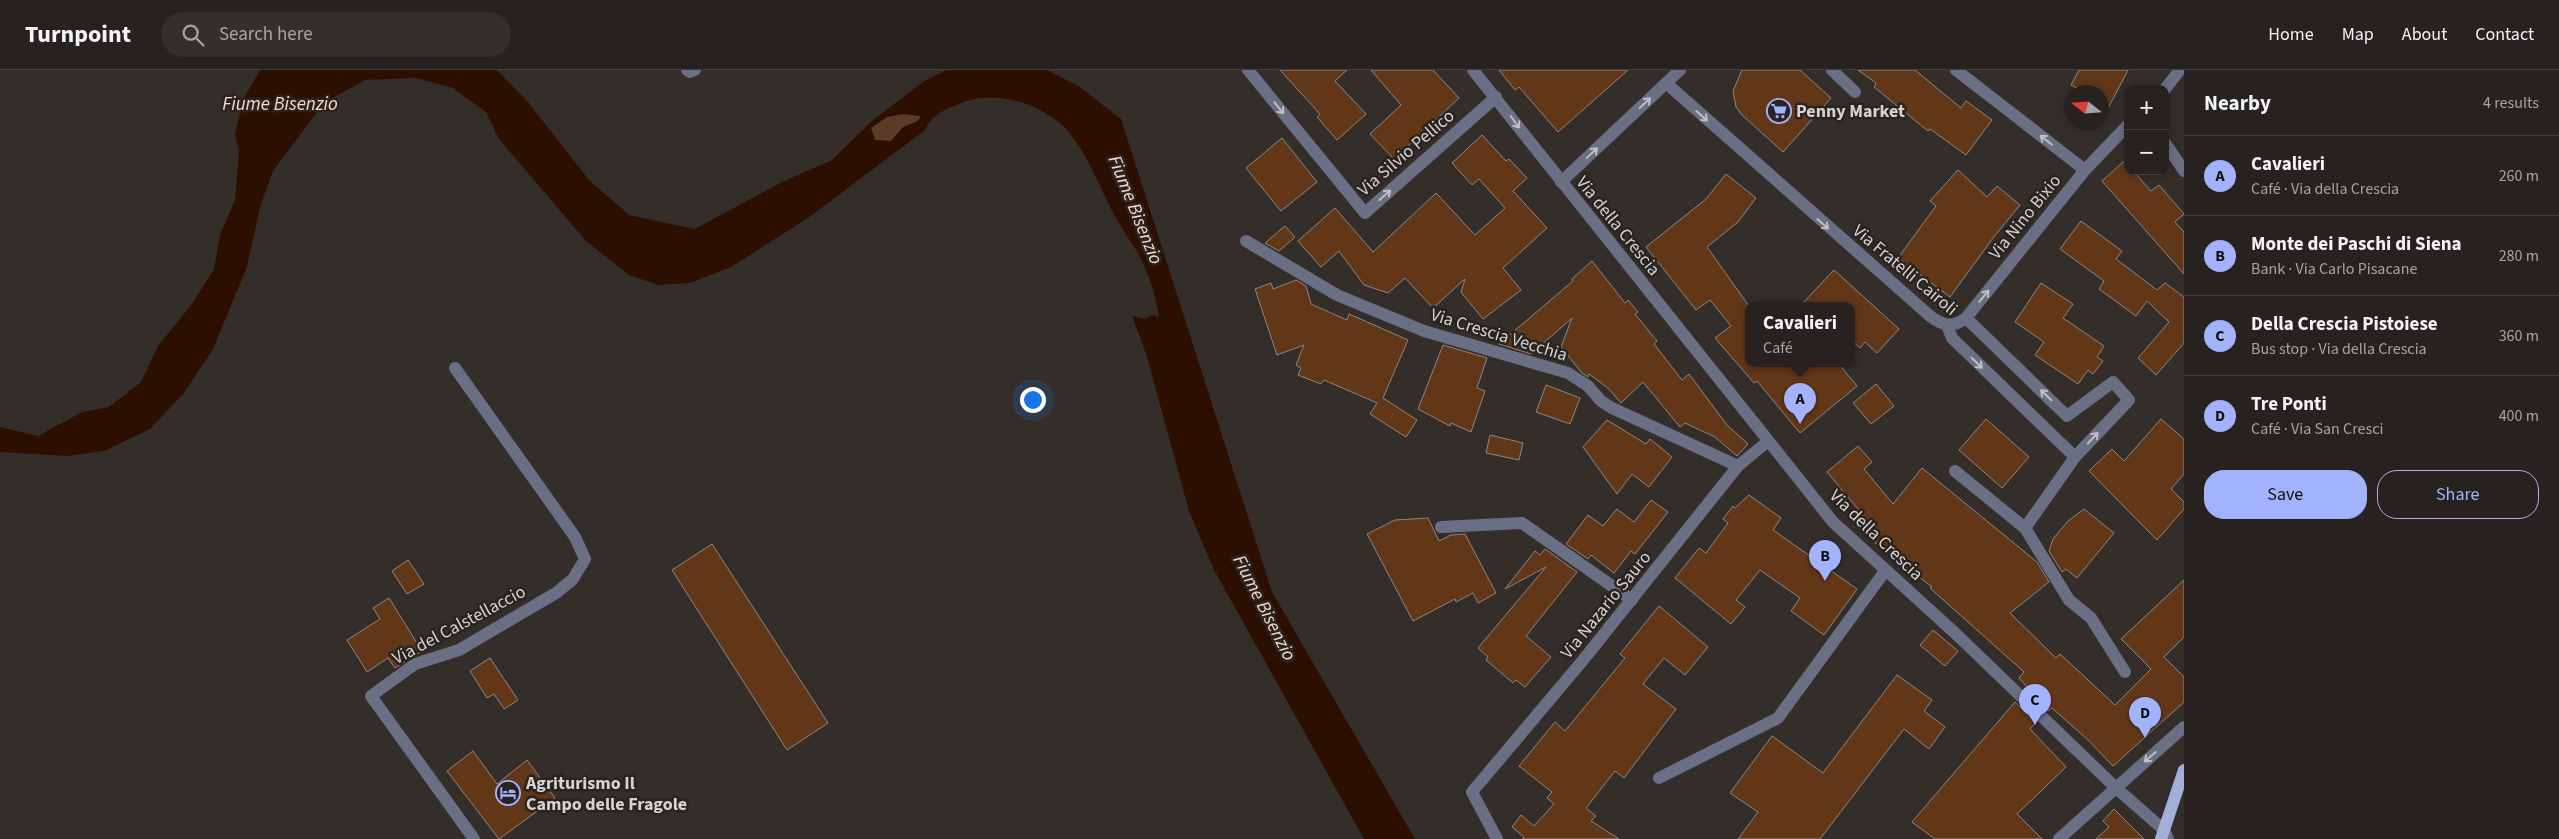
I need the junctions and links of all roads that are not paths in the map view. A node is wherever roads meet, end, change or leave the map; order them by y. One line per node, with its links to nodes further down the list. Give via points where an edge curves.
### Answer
1 (687, 70): 2 (street)
2 (695, 70)
3 (1248, 70): 12 (street, Via Silvio Pellico, one-way to 12, via 1365,213)
4 (1473, 70): 12 (street, Via della Crescia)
5 (1680, 70): 9 (street)
6 (1832, 70): 11 (street)
7 (1956, 70): 15 (street, one-way to 7)
8 (2180, 70): 10 (street)
9 (1666, 83): 17 (street, one-way to 9); 20 (street, Via Fratelli Cairoli, one-way to 20, via 1797,192 1930,316)
10 (2168, 85)
11 (1855, 92)
12 (1496, 98): 17 (street, Via della Crescia, one-way to 17)
13 (2124, 129): 15 (street, Via Nino Bixio)
14 (2169, 149): 16 (street)
15 (2085, 170): 19 (street, Via Nino Bixio, one-way to 15)
16 (2184, 171)
17 (1561, 182): 22 (street, Via della Crescia)
18 (1246, 241): 24 (street, Via Crescia Vecchia, via 1337,295 1415,327 1568,373 1612,408)
19 (1966, 318): 20 (street); 23 (street, Via Fratelli Cairoli, one-way to 19, via 2129,400 2114,382 2067,416)
20 (1947, 325): 23 (street, Via Fratelli Cairoli, one-way to 23, via 1952,338)
21 (455, 368): 36 (street, Via del Calstellaccio, via 575,537 585,558 573,579 556,593 459,650 415,664 371,696)
22 (1767, 442): 24 (street, Via Nazario Sauro); 28 (street, Via della Crescia, via 1833,522)
23 (2075, 457): 27 (street, Via Fratelli Cairoli)
24 (1738, 466): 29 (street, Via Nazario Sauro)
25 (1955, 471): 27 (street)
26 (1441, 527): 29 (street, via 1522,523)
27 (2025, 528): 30 (street, via 2069,600 2091,618)
28 (1885, 571): 33 (street, via 1778,718); 34 (street, Via della Crescia)
29 (1632, 600): 37 (street, Via Nazario Sauro, via 1472,792)
30 (2125, 672)
31 (2184, 727): 34 (street, one-way to 34)
32 (2184, 770): 35 (main road)
33 (1659, 778)
34 (2116, 786): 35 (street, Via della Crescia); 38 (street)
35 (2164, 836)
36 (474, 839)
37 (1497, 839)
38 (2058, 839)

